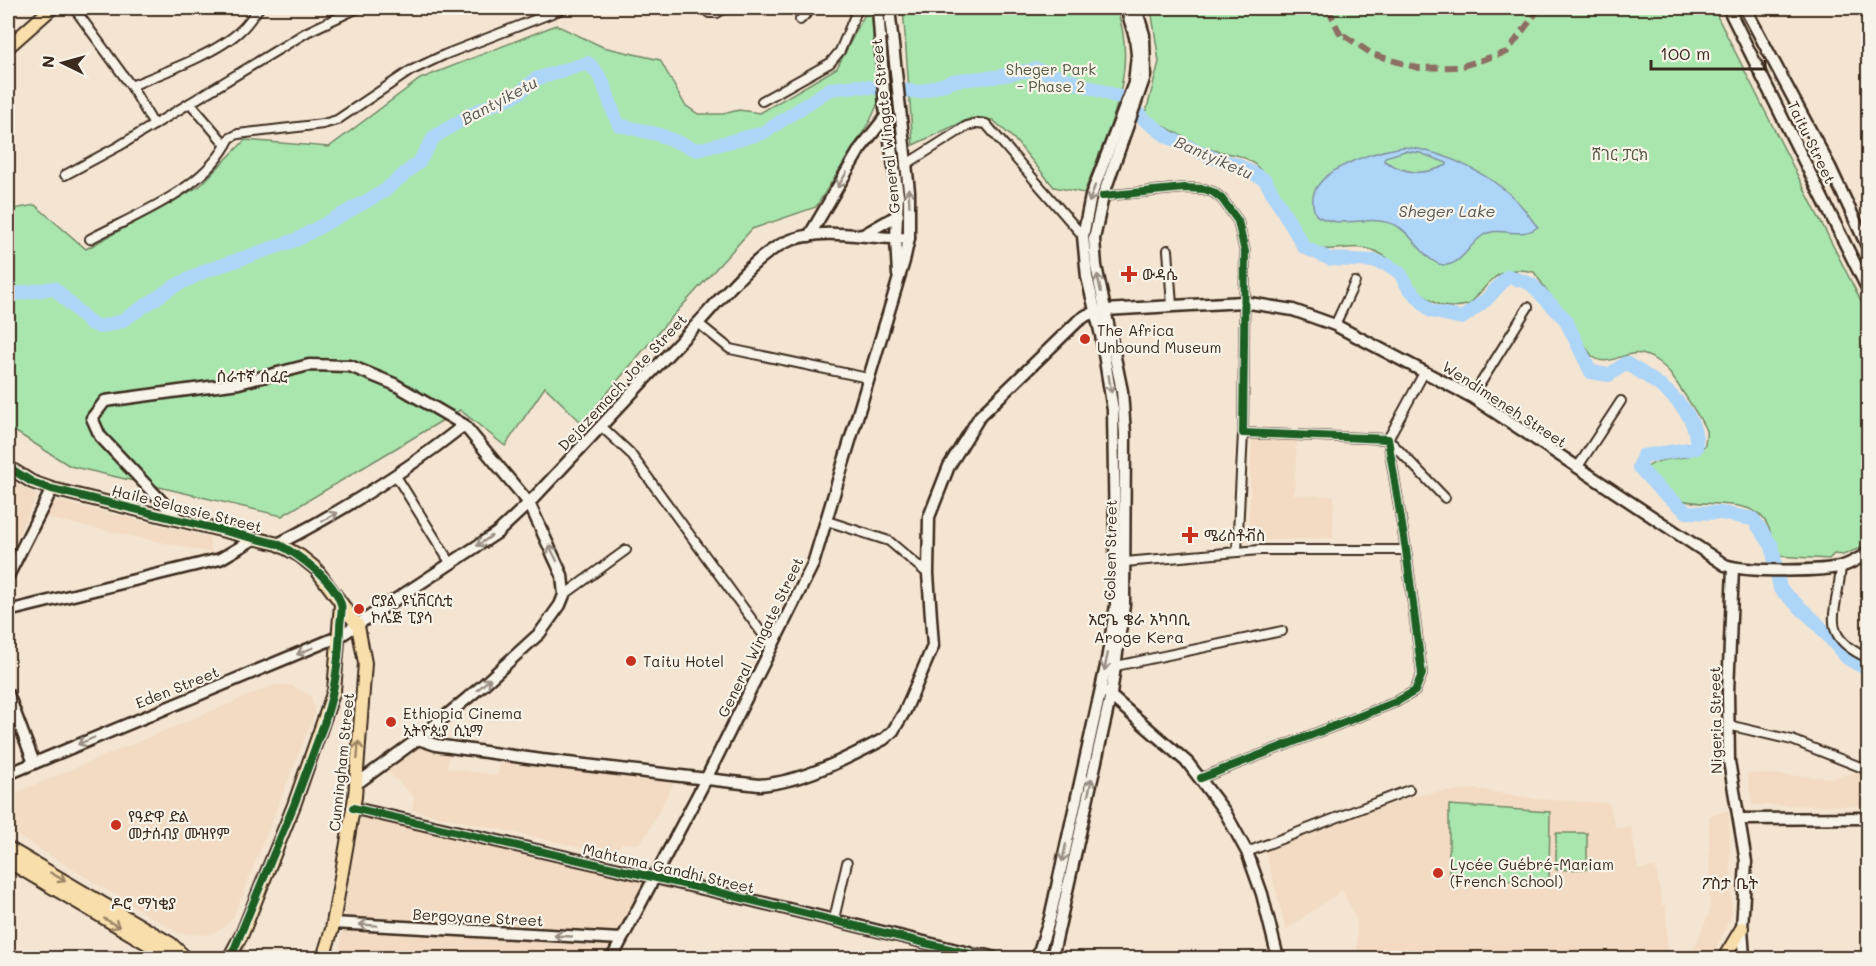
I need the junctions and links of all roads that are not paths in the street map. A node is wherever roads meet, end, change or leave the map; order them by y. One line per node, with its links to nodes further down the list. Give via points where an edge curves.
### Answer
1 (52, 8): 18 (main road)
2 (74, 8): 20 (street)
3 (259, 8): 20 (street, via 241,31 222,43)
4 (358, 8): 15 (street)
5 (565, 8): 27 (street, via 410,71 337,120 238,134)
6 (725, 8): 16 (street)
7 (812, 8): 17 (street)
8 (858, 8): 22 (street, via 840,51 830,63)
9 (878, 8): 19 (main road, General Wingate Street)
10 (889, 8): 19 (main road, General Wingate Street)
11 (1126, 8): 21 (main road, via 1137,55)
12 (1136, 8): 21 (main road, via 1146,54 1144,76)
13 (1728, 8): 31 (main road, Taitu Street)
14 (1745, 8): 30 (main road, Taitu Street)
15 (346, 10): 23 (street)
16 (709, 13)
17 (800, 20)
18 (8, 47)
19 (889, 69): 24 (main road, General Wingate Street); 28 (main road, General Wingate Street)
20 (131, 86): 25 (street)
21 (1135, 95): 26 (main road)
22 (762, 101)
23 (190, 103): 25 (street); 27 (street)
24 (886, 111): 35 (main road, General Wingate Street, via 898,187); 37 (main road, one-way to 37)
25 (154, 125): 29 (street)
26 (1118, 140): 32 (main road, Colsen Street); 38 (main road, one-way to 38, via 1091,196)
27 (226, 145): 40 (street, via 209,170 192,183)
28 (905, 165): 38 (street, via 967,126 986,124); 39 (main road, General Wingate Street, one-way to 28)
29 (65, 175)
30 (1836, 182): 31 (main road); 33 (main road, Taitu Street)
31 (1819, 190): 34 (main road, Taitu Street)
32 (1103, 196): 49 (street, via 1184,188 1213,192 1235,215 1244,239); 52 (main road, Colsen Street, one-way to 32, via 1094,239)
33 (1847, 203): 34 (main road); 42 (main road, Taitu Street)
34 (1830, 211): 44 (main road, Taitu Street)
35 (897, 215): 36 (main road); 41 (main road, General Wingate Street)
36 (863, 235): 37 (main road, Dejazemach Jote Street); 41 (main road, Dejazemach Jote Street)
37 (809, 236): 53 (main road, Dejazemach Jote Street, via 781,244 760,260)
38 (1083, 236): 52 (main road, via 1087,277)
39 (909, 238): 41 (main road, Dejazemach Jote Street); 46 (main road, General Wingate Street)
40 (90, 239)
41 (896, 239): 46 (main road, General Wingate Street)
42 (1867, 245): 44 (main road)
43 (1168, 250): 50 (street)
44 (1850, 252): 45 (main road, Taitu Street)
45 (1864, 272): 48 (main road, Taitu Street)
46 (898, 275): 56 (main road, General Wingate Street)
47 (1355, 282): 54 (street)
48 (1869, 290)
49 (1243, 302): 50 (main road, Wendimeneh Street); 54 (main road, Wendimeneh Street, via 1293,310); 61 (street)
50 (1172, 305): 52 (main road, Wendimeneh Street)
51 (1528, 307): 57 (street)
52 (1100, 310): 77 (main road, Colsen Street, via 1122,391); 81 (main road, via 1078,321 980,416 960,446 929,518); 85 (main road, one-way to 85, via 1115,430)
53 (698, 323): 56 (street, via 730,349); 60 (main road, Dejazemach Jote Street)
54 (1335, 325): 55 (main road, Wendimeneh Street)
55 (1425, 371): 57 (main road, Wendimeneh Street); 62 (street)
56 (868, 378): 70 (main road, General Wingate Street)
57 (1472, 397): 64 (main road, Wendimeneh Street)
58 (1621, 401): 64 (street)
59 (464, 425): 65 (main road); 68 (main road); 69 (main road, via 394,384 350,366 309,364 239,383 105,401 92,418 100,436)
60 (601, 426): 68 (main road, Dejazemach Jote Street); 90 (street, via 630,453)
61 (1243, 433): 62 (street); 75 (street)
62 (1388, 439): 67 (street); 74 (street)
63 (8, 467): 66 (main road, Haile Selassie Street)
64 (1576, 468): 80 (main road, Wendimeneh Street, via 1696,548)
65 (396, 476): 72 (main road, one-way to 65); 78 (street)
66 (52, 489): 69 (main road, Haile Selassie Street); 82 (main road)
67 (1445, 498)
68 (529, 503): 78 (main road, Dejazemach Jote Street, one-way to 78, via 497,533); 83 (main road, one-way to 68, via 558,561)
69 (179, 520): 71 (main road, Haile Selassie Street)
70 (827, 521): 81 (street, via 889,541); 90 (main road, General Wingate Street, via 813,564)
71 (254, 539): 72 (main road, Haile Selassie Street); 86 (main road, via 219,559)
72 (278, 544): 84 (main road, Haile Selassie Street, via 316,569)
73 (626, 550): 83 (street)
74 (1406, 550): 75 (street); 100 (street, via 1422,674 1415,692)
75 (1237, 552): 77 (street)
76 (1869, 554): 79 (main road, Wendimeneh Street)
77 (1125, 562): 85 (main road, Colsen Street)
78 (451, 564): 87 (main road, Dejazemach Jote Street)
79 (1841, 566): 80 (main road, Wendimeneh Street); 91 (street, via 1833,627 1846,646)
80 (1733, 568): 95 (main road, Nigeria Street)
81 (928, 574): 101 (main road, via 933,646 909,702 884,739 772,784)
82 (8, 576)
83 (564, 595): 96 (main road, one-way to 83, via 525,648 540,633)
84 (341, 604): 87 (main road, Cunningham Street); 89 (main road)
85 (1120, 605): 92 (main road, Colsen Street); 93 (main road, one-way to 93)
86 (8, 611)
87 (358, 626): 89 (main road, Eden Street); 102 (main road, Cunningham Street, one-way to 87, via 365,663)
88 (1282, 631): 92 (street)
89 (340, 636): 97 (main road, Eden Street, one-way to 97); 120 (main road, via 334,691 326,717 289,817)
90 (772, 647): 101 (main road, General Wingate Street)
91 (1869, 658)
92 (1116, 666): 93 (main road, Colsen Street)
93 (1106, 692): 100 (main road); 125 (main road, one-way to 125); 126 (main road, Colsen Street, one-way to 93)
94 (8, 694): 97 (main road)
95 (1728, 725): 98 (street, via 1792,740); 106 (main road, Nigeria Street, via 1729,762)
96 (418, 739): 101 (main road); 102 (main road)
97 (34, 764): 99 (main road, Eden Street)
98 (1869, 770)
99 (8, 774)
100 (1202, 778): 108 (main road)
101 (705, 781): 111 (main road, General Wingate Street)
102 (356, 785): 104 (main road, Cunningham Street)
103 (1409, 790): 108 (street)
104 (352, 808): 111 (main road, Mahtama Gandhi Street); 113 (main road, Cunningham Street)
105 (1869, 818): 106 (main road)
106 (1740, 819): 114 (main road, Nigeria Street, via 1746,862)
107 (8, 848): 119 (main road, one-way to 119, via 171,944)
108 (1247, 852): 127 (main road)
109 (8, 861): 118 (main road, one-way to 118)
110 (847, 863): 112 (street)
111 (653, 879): 112 (main road, Mahtama Gandhi Street); 115 (main road, General Wingate Street)
112 (834, 919): 117 (main road, Mahtama Gandhi Street)
113 (333, 926): 115 (main road, Bergoyane Street, one-way to 113); 121 (main road, Cunningham Street); 122 (main road, Cunningham Street)
114 (1742, 928): 116 (main road, Nigeria Street); 128 (main road)
115 (621, 939): 123 (main road, General Wingate Street)
116 (1742, 942): 129 (main road, Nigeria Street); 130 (main road, Nigeria Street)
117 (975, 957): 124 (main road, Mahtama Gandhi Street)
118 (171, 958)
119 (186, 958)
120 (229, 958)
121 (324, 958)
122 (333, 958)
123 (612, 958)
124 (994, 958)
125 (1037, 958)
126 (1052, 958)
127 (1278, 958)
128 (1724, 958)
129 (1736, 958)
130 (1744, 958)

